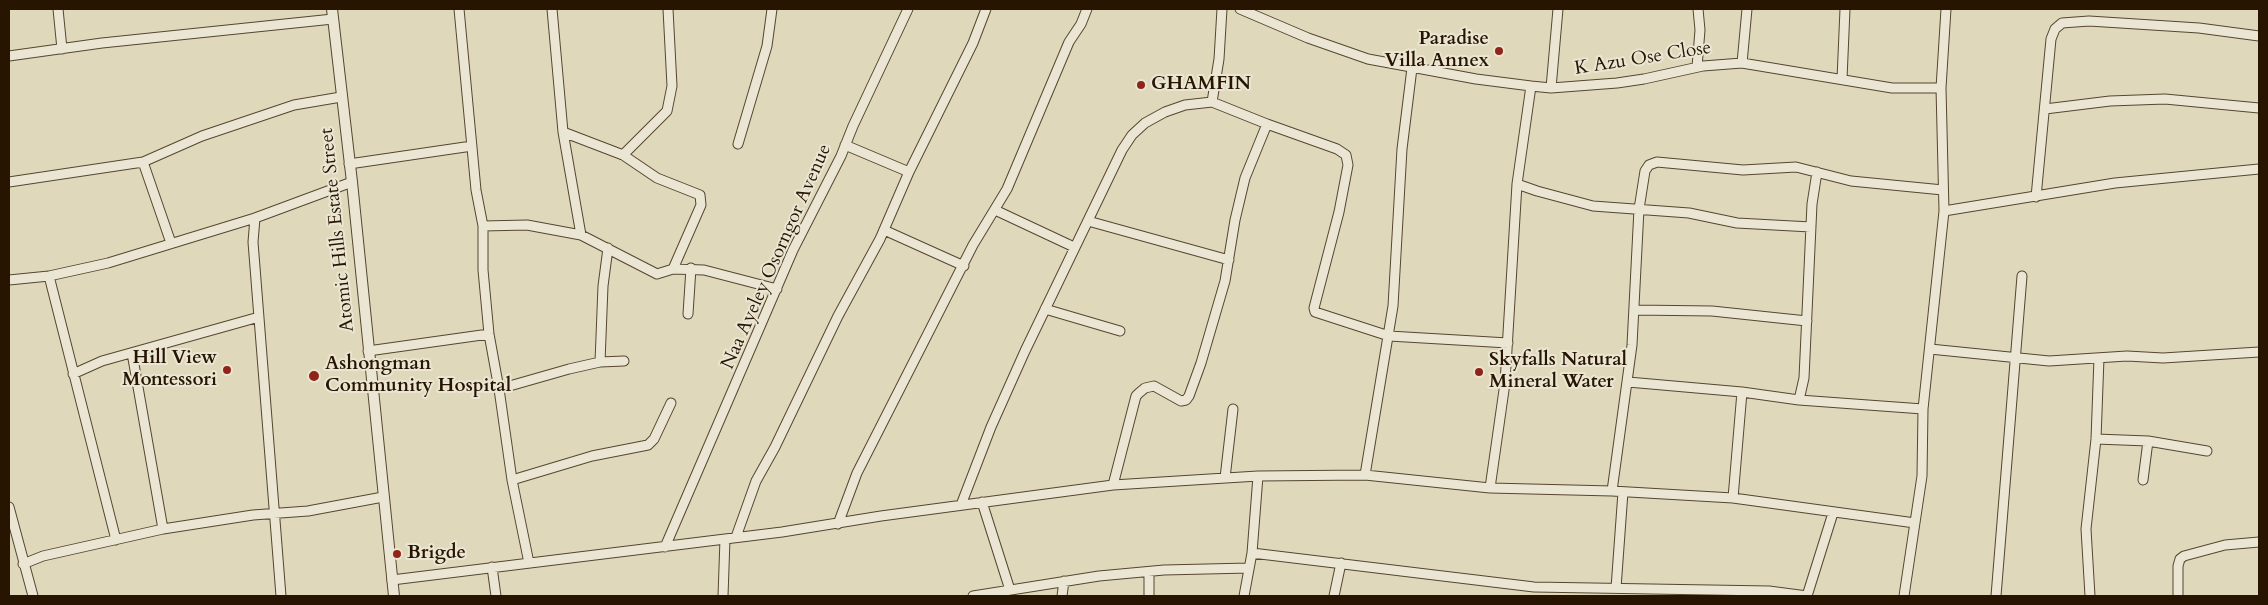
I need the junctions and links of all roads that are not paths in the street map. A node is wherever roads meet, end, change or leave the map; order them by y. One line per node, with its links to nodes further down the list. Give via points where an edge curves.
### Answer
1 (58, 9): 18 (street)
2 (459, 9): 35 (street)
3 (552, 9): 32 (street)
4 (668, 9): 36 (street, via 672,86 667,111)
5 (772, 9): 33 (street, via 768,46)
6 (908, 9): 34 (street, Naa Ayeley Osorngor Avenue)
7 (986, 9): 40 (street, via 973,43)
8 (1087, 9): 48 (street, via 1069,42 1007,189)
9 (1222, 9): 28 (street)
10 (1240, 9): 22 (street, K Azu Ose Close, via 1340,50)
11 (1558, 9): 25 (street)
12 (1698, 9): 21 (street)
13 (1747, 9): 20 (street)
14 (1845, 9): 23 (street)
15 (1946, 9): 26 (street)
16 (332, 14): 18 (street); 27 (street, Atomic Hills Estate Street)
17 (2259, 36): 30 (street, via 2198,28 2089,21 2062,23 2051,39)
18 (62, 49): 19 (street)
19 (9, 56)
20 (1742, 64): 21 (street, K Azu Ose Close, via 1718,63); 23 (street, K Azu Ose Close)
21 (1697, 67): 25 (street, K Azu Ose Close, via 1644,79)
22 (1412, 68): 24 (street, K Azu Ose Close); 74 (street, via 1402,149 1398,258)
23 (1842, 79): 26 (street, K Azu Ose Close, via 1892,88)
24 (1531, 86): 25 (street, K Azu Ose Close); 44 (street)
25 (1551, 88)
26 (1941, 88): 45 (street)
27 (340, 97): 37 (street, via 294,105 194,139); 38 (street, Atomic Hills Estate Street)
28 (1212, 102): 31 (street); 51 (street, via 1185,105 1165,112 1132,135)
29 (2259, 108): 30 (street, via 2165,99 2110,101)
30 (2045, 109): 46 (street)
31 (1267, 124): 59 (street, via 1243,185); 74 (street, via 1338,149 1346,155 1348,165 1339,212 1314,310)
32 (563, 132): 36 (street); 55 (street)
33 (738, 144)
34 (845, 145): 40 (street); 66 (street, Naa Ayeley Osorngor Avenue)
35 (472, 146): 38 (street); 52 (street)
36 (624, 155): 62 (street, via 657,178 701,197 701,205)
37 (143, 162): 42 (street); 56 (street)
38 (349, 164): 43 (street, Atomic Hills Estate Street)
39 (2259, 169): 46 (street, via 2114,183)
40 (909, 172): 54 (street)
41 (1817, 172): 45 (street, via 1851,181); 47 (street, via 1789,167 1743,170 1657,162 1645,171); 53 (street)
42 (9, 182)
43 (352, 182): 50 (street); 76 (street, Atomic Hills Estate Street)
44 (1517, 184): 47 (street, via 1593,206); 75 (street)
45 (1943, 190): 49 (street)
46 (2036, 197): 49 (street)
47 (1639, 209): 53 (street, via 1689,213 1736,223); 68 (street)
48 (995, 210): 57 (street); 60 (street)
49 (1944, 211): 77 (street)
50 (255, 218): 56 (street); 70 (street, via 253,242)
51 (1088, 221): 57 (street); 59 (street)
52 (483, 226): 55 (street, via 527,225); 73 (street)
53 (1811, 227): 71 (street)
54 (884, 230): 60 (street); 115 (street, via 756,481)
55 (581, 235): 58 (street)
56 (171, 243): 63 (street, via 108,263)
57 (1074, 247): 67 (street)
58 (608, 248): 62 (street, via 652,272); 83 (street)
59 (1229, 260): 100 (street, via 1202,363 1189,396 1182,401 1154,386 1145,388 1136,396)
60 (964, 266): 112 (street, via 857,473)
61 (691, 268): 62 (street); 66 (street); 69 (street)
62 (673, 269)
63 (49, 276): 65 (street); 84 (street)
64 (2022, 276): 81 (street)
65 (9, 280)
66 (777, 289): 119 (street, Naa Ayeley Osorngor Avenue)
67 (1045, 309): 72 (street); 107 (street, via 991,428)
68 (1635, 310): 71 (street, via 1712,311); 85 (street)
69 (688, 314)
70 (259, 317): 79 (street); 109 (street)
71 (1807, 320): 88 (street, via 1804,378)
72 (1120, 331)
73 (489, 334): 76 (street); 86 (street)
74 (1389, 336): 75 (street); 95 (street)
75 (1508, 343): 101 (street, via 1502,418)
76 (368, 350): 104 (street, Atomic Hills Estate Street)
77 (1930, 350): 81 (street); 91 (street)
78 (2259, 352): 80 (street)
79 (132, 353): 84 (street, via 102,361); 113 (street)
80 (2099, 358): 81 (street); 92 (street)
81 (2015, 359): 144 (street)
82 (624, 361): 83 (street)
83 (600, 362): 86 (street)
84 (74, 374): 117 (street)
85 (1628, 382): 87 (street); 102 (street)
86 (499, 389): 98 (street)
87 (1742, 392): 88 (street); 105 (street)
88 (1799, 400): 91 (street)
89 (671, 403): 98 (street, via 648,445 592,456)
90 (1233, 409): 97 (street)
91 (1923, 409): 111 (street, via 1922,476)
92 (2096, 439): 93 (street); 145 (street, via 2086,529)
93 (2148, 442): 94 (street); 99 (street)
94 (2207, 451)
95 (1366, 475): 96 (street); 101 (street)
96 (1258, 476): 97 (street); 120 (street)
97 (1225, 478): 100 (street)
98 (512, 480): 121 (street)
99 (2143, 480)
100 (1113, 485): 106 (street)
101 (1490, 488): 102 (street)
102 (1612, 491): 103 (street)
103 (1623, 492): 105 (street); 129 (street)
104 (382, 497): 109 (street); 127 (street, Atomic Hills Estate Street)
105 (1732, 498): 110 (street)
106 (982, 502): 107 (street); 130 (street)
107 (961, 505): 112 (street)
108 (9, 507): 114 (street)
109 (275, 513): 113 (street); 133 (street)
110 (1833, 514): 111 (street); 142 (street)
111 (1915, 523): 143 (street)
112 (838, 524): 115 (street)
113 (163, 529): 117 (street)
114 (11, 534): 123 (street)
115 (736, 537): 116 (street)
116 (725, 539): 119 (street); 136 (street)
117 (116, 540): 123 (street, via 43,556)
118 (2259, 542): 146 (street, via 2225,545 2184,556 2178,566)
119 (666, 547): 121 (street)
120 (1252, 553): 122 (street); 125 (street)
121 (529, 563): 124 (street)
122 (1341, 563): 131 (street); 141 (street)
123 (23, 564): 132 (street)
124 (492, 567): 127 (street); 135 (street)
125 (1249, 568): 126 (street); 140 (street)
126 (1149, 572): 128 (street); 139 (street)
127 (392, 580): 134 (street, Atomic Hills Estate Street)
128 (1064, 581): 130 (street); 138 (street)
129 (1616, 588): 131 (street); 142 (street, via 1769,591)
130 (1010, 590): 137 (street)
131 (1562, 592)
132 (33, 596)
133 (281, 596)
134 (394, 596)
135 (496, 596)
136 (723, 596)
137 (973, 596)
138 (1062, 596)
139 (1149, 596)
140 (1244, 596)
141 (1334, 596)
142 (1807, 596)
143 (1904, 596)
144 (1996, 596)
145 (2090, 596)
146 (2178, 596)

